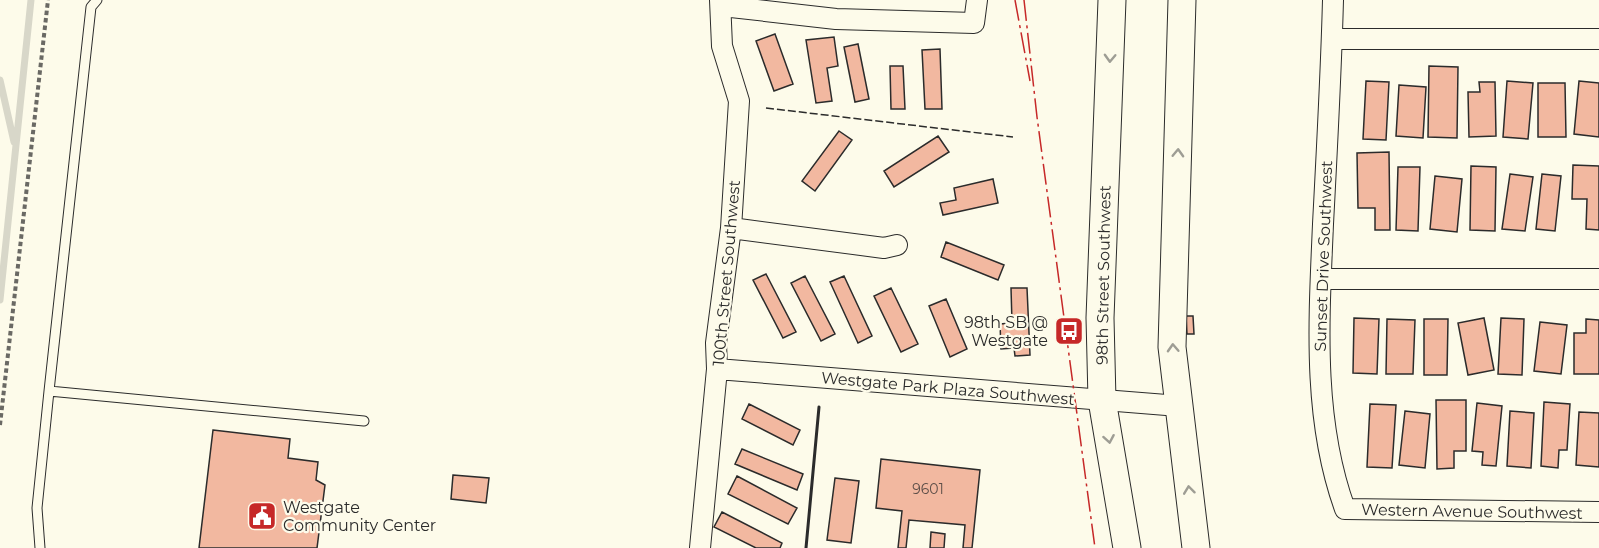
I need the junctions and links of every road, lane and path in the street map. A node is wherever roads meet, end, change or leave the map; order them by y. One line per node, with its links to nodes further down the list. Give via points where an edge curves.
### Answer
1 (48, 0): 19 (path)
2 (97, 0): 15 (lane, via 90,7)
3 (977, 0): 7 (street, via 974,23 836,19)
4 (1112, 0): 16 (main road, 98th Street Southwest, one-way to 16, via 1100,318)
5 (1182, 0): 17 (main road, one-way to 5, via 1172,347)
6 (1333, 0): 8 (street, Sunset Drive Southwest)
7 (721, 3): 10 (street, 100th Street Southwest, via 722,46 739,101)
8 (1332, 39): 9 (street); 12 (street, Sunset Drive Southwest)
9 (1599, 39)
10 (731, 228): 11 (street, via 884,248); 14 (street, 100th Street Southwest, via 716,343)
11 (897, 245)
12 (1321, 279): 13 (street); 20 (street, Sunset Drive Southwest, via 1319,374 1332,473)
13 (1599, 279)
14 (717, 369): 16 (street, Westgate Park Plaza Southwest); 23 (street, 100th Street Southwest)
15 (49, 391): 18 (lane); 22 (lane, via 37,508)
16 (1102, 400): 17 (street, Westgate Park Plaza Southwest); 24 (main road, 98th Street Southwest, one-way to 24)
17 (1179, 406): 25 (main road, one-way to 17)
18 (364, 421)
19 (0, 425)
20 (1345, 509): 21 (street, Western Avenue Southwest)
21 (1599, 512)
22 (40, 548)
23 (700, 548)
24 (1127, 548)
25 (1196, 548)

